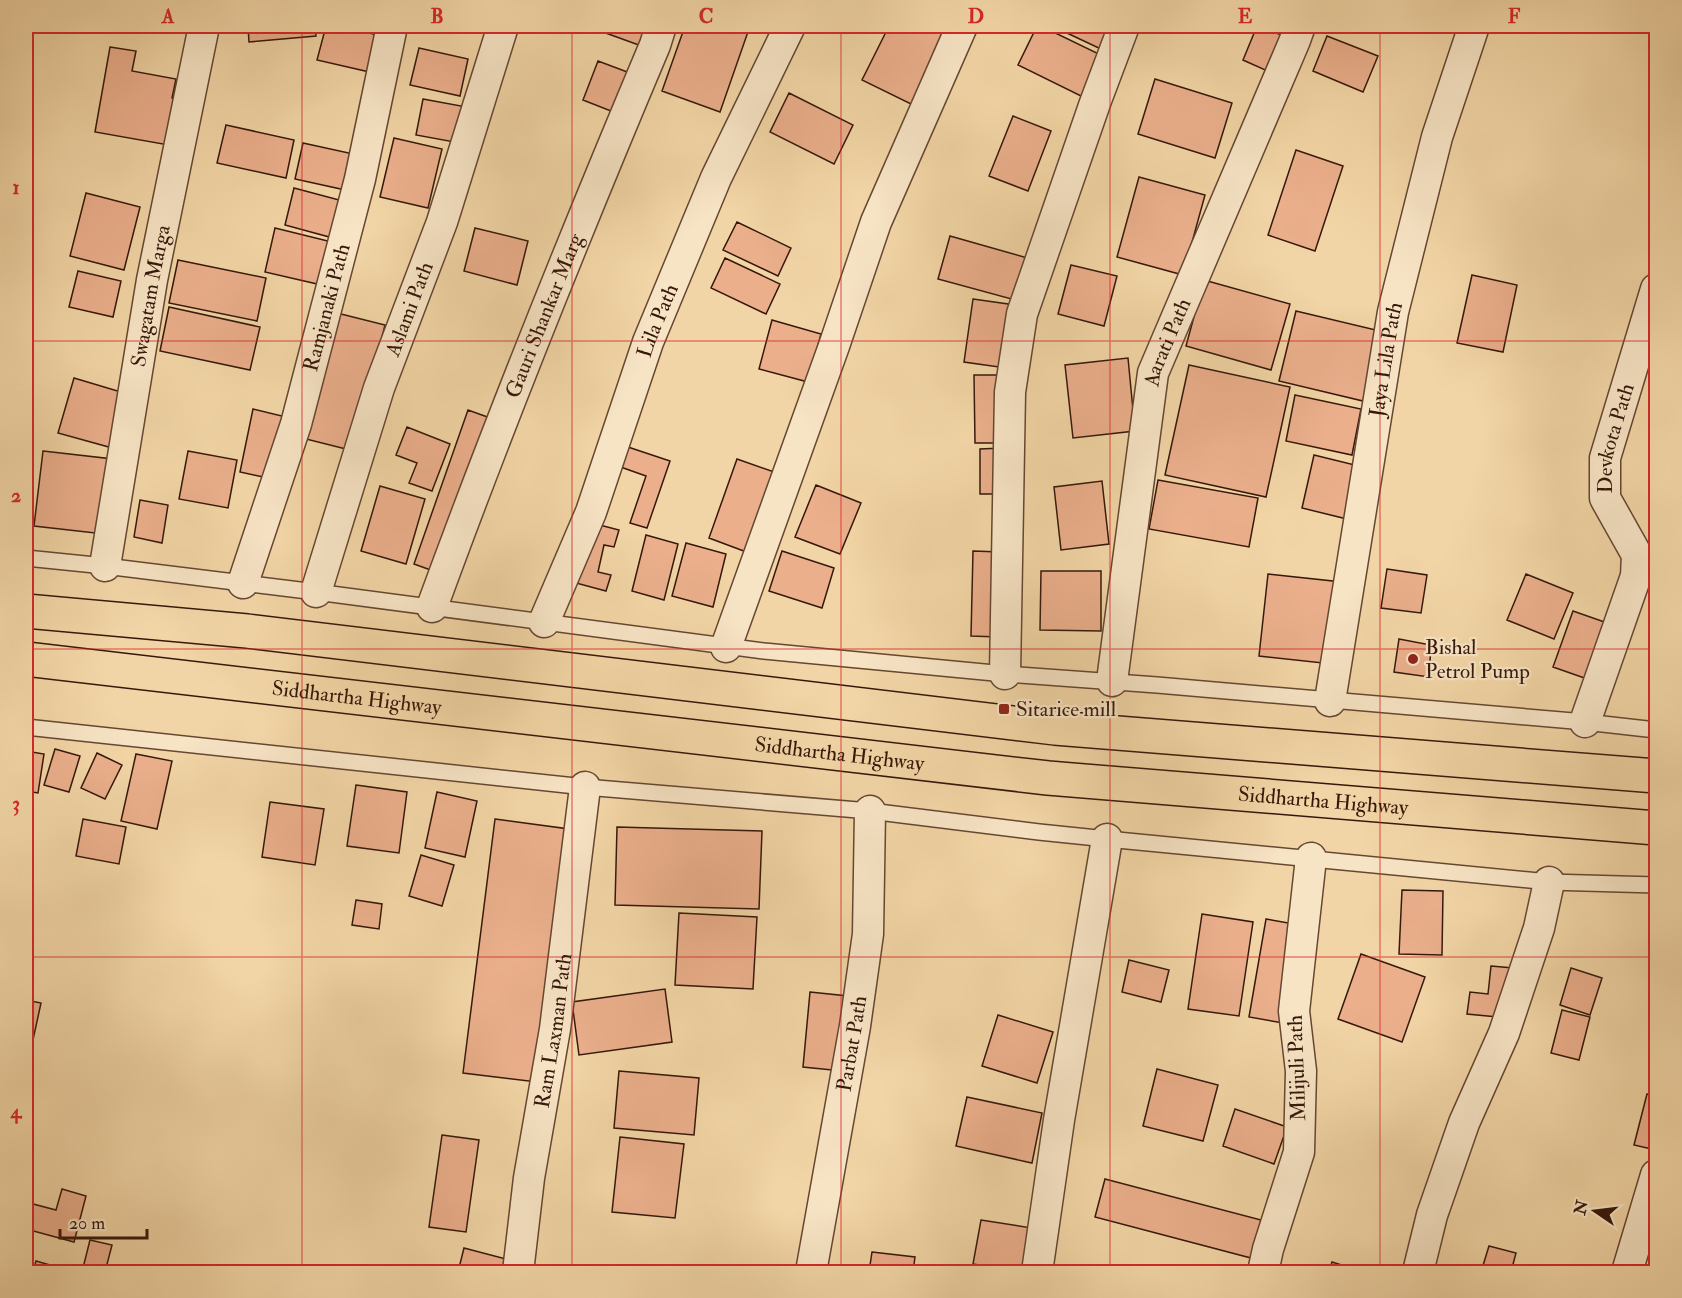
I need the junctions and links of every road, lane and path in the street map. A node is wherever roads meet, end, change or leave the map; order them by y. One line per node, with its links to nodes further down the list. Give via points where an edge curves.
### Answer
1 (204, 26): 12 (street, Swagatam Marga, via 152,280)
2 (392, 26): 13 (street, Ramjanaki Path, via 360,179 296,424)
3 (503, 26): 14 (street, Aslami Path, via 442,222 379,388)
4 (661, 26): 15 (street, Gauri Shankar Marg)
5 (790, 26): 17 (street, Lila Path, via 716,178 653,331 591,512)
6 (962, 26): 18 (street, via 876,222)
7 (1124, 26): 20 (street, via 1022,314 1010,392)
8 (1300, 26): 21 (street, Aarati Path, via 1153,373)
9 (1474, 26): 22 (street, Jaya Lila Path, via 1437,137 1393,312)
10 (1656, 289): 23 (street, Devkota Path, via 1605,458 1605,498 1637,555 1636,576)
11 (26, 558): 12 (lane)
12 (105, 566): 13 (lane)
13 (243, 583): 14 (lane)
14 (316, 592): 15 (lane)
15 (432, 607): 17 (lane)
16 (26, 611): 26 (highway, via 247,630 1055,728)
17 (544, 622): 18 (lane)
18 (726, 647): 20 (lane)
19 (26, 659): 29 (highway, Siddhartha Highway, via 1048,778)
20 (1005, 674): 21 (lane)
21 (1112, 681): 22 (lane)
22 (1330, 701): 23 (lane)
23 (1585, 722): 25 (lane)
24 (26, 727): 27 (lane)
25 (1656, 730)
26 (1656, 776)
27 (585, 787): 28 (lane); 35 (street, Ram Laxman Path, via 555,1029)
28 (870, 811): 30 (lane); 36 (street, Parbat Path, via 868,934)
29 (1656, 828)
30 (1107, 839): 31 (lane); 37 (street)
31 (1311, 858): 32 (lane); 38 (street, Milijuli Path, via 1294,1011 1301,1071 1299,1152)
32 (1549, 882): 33 (lane); 39 (street, via 1539,928 1504,1033 1464,1123 1432,1215)
33 (1656, 885)
34 (1656, 1176): 40 (street)
35 (518, 1272)
36 (811, 1272)
37 (1037, 1272)
38 (1263, 1272)
39 (1418, 1272)
40 (1627, 1272)

